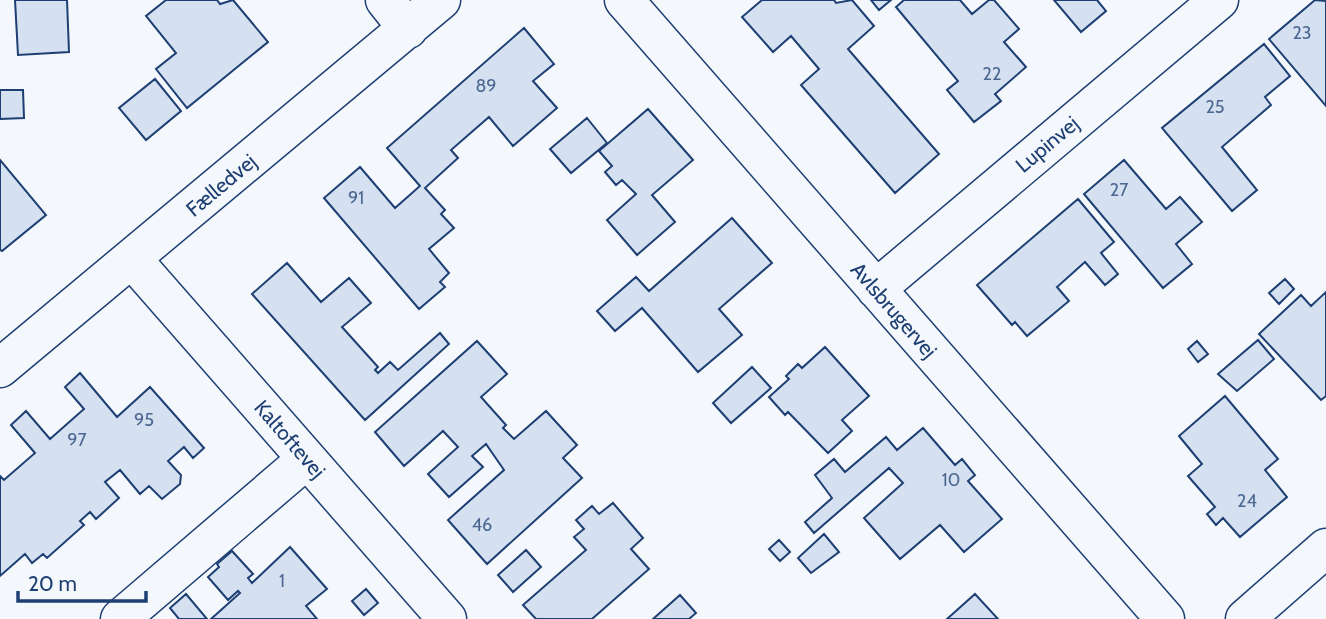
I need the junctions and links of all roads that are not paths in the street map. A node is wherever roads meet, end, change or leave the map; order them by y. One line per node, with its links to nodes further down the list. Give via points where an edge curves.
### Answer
1 (441, 0): 4 (street, Fælledvej)
2 (624, 0): 6 (street, Avlsbrugervej)
3 (1219, 0): 6 (street, Lupinvej)
4 (397, 14): 5 (street, Fælledvej)
5 (132, 259): 7 (street, Fælledvej); 8 (street, Kaltoftevej)
6 (876, 289): 12 (street, Avlsbrugervej)
7 (0, 368)
8 (307, 459): 10 (street); 11 (street, Kaltoftevej)
9 (1326, 548): 13 (street)
10 (120, 619)
11 (447, 619)
12 (1165, 619)
13 (1245, 619)

